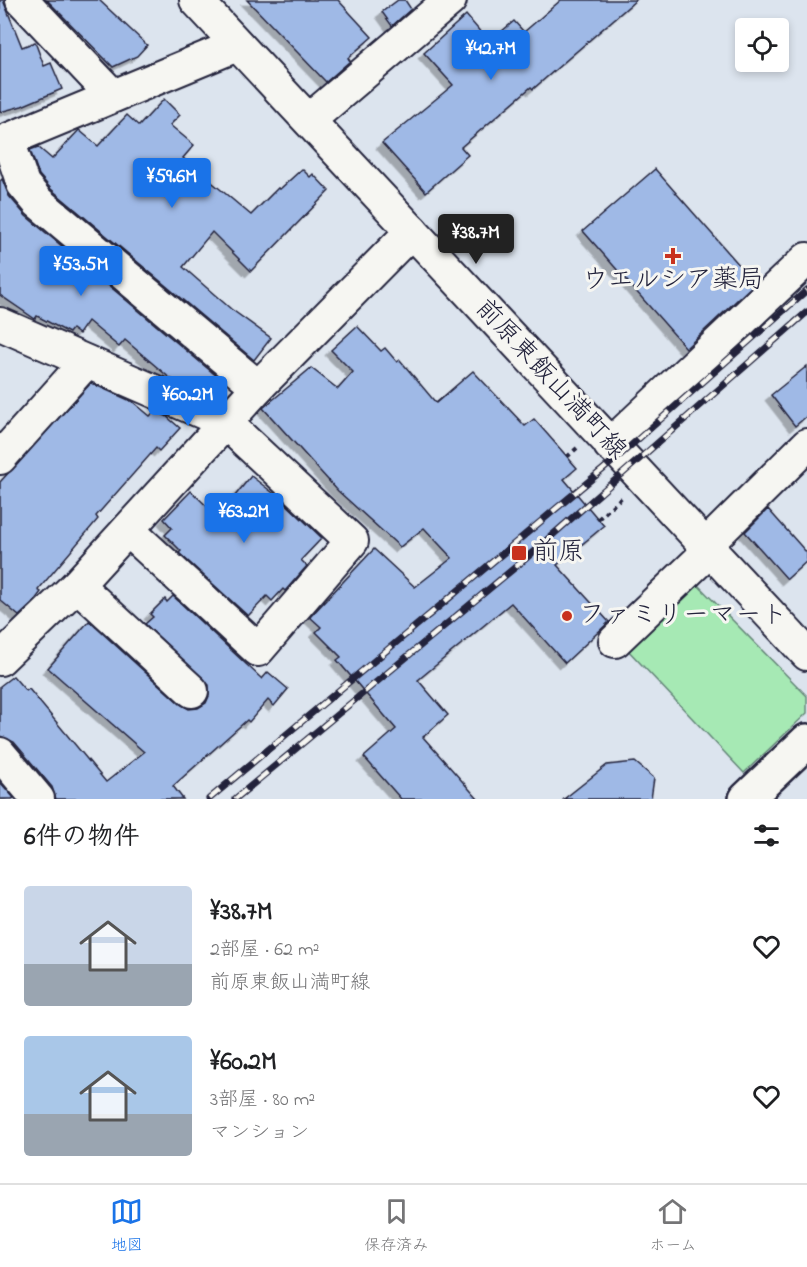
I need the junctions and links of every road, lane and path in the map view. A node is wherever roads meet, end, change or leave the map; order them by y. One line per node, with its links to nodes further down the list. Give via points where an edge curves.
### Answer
1 (22, 0): 5 (street)
2 (196, 0): 4 (street, 前原東飯山満町線)
3 (450, 0): 6 (street)
4 (237, 45): 5 (street); 6 (street, 前原東飯山満町線)
5 (113, 96): 7 (street)
6 (309, 120): 8 (street, 前原東飯山満町線)
7 (4, 141): 12 (street, via 23,184 38,202)
8 (412, 231): 12 (street); 15 (street, 前原東飯山満町線)
9 (807, 259): 15 (street)
10 (0, 324): 11 (street)
11 (86, 362): 13 (street); 17 (street)
12 (258, 387): 13 (street)
13 (225, 422): 20 (street); 20 (street, via 352,541 258,650)
14 (807, 445): 21 (street)
15 (595, 446): 16 (path); 21 (street, 前原東飯山満町線)
16 (567, 457)
17 (0, 458)
18 (625, 495): 19 (path)
19 (598, 519)
20 (128, 530): 22 (street)
21 (707, 549): 23 (street); 24 (street, 前原東飯山満町線)
22 (77, 585): 25 (street); 26 (street)
23 (615, 641)
24 (807, 654)
25 (0, 659)
26 (192, 691)
27 (807, 741): 30 (highway)
28 (0, 754): 29 (street)
29 (38, 799)
30 (746, 799)

